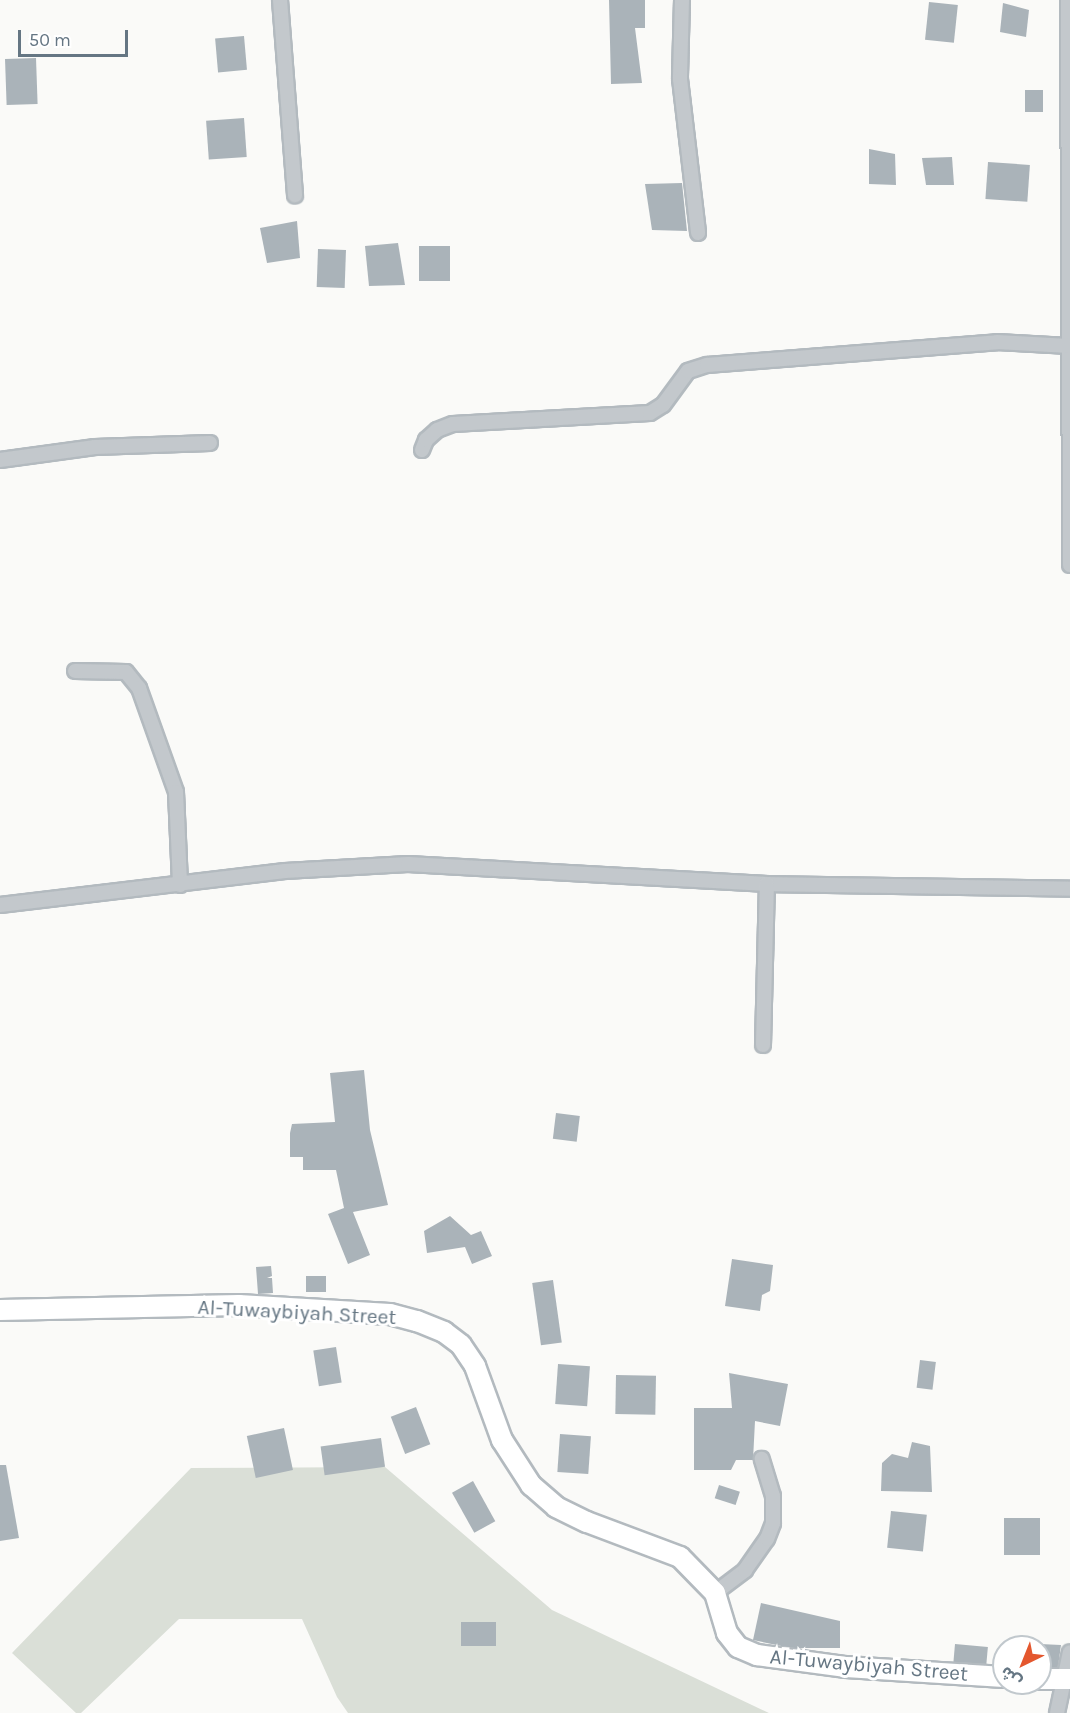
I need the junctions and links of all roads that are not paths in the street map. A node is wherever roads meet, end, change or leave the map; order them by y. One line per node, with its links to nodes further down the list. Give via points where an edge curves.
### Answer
1 (280, 0): 4 (street)
2 (682, 0): 5 (street, via 680,80)
3 (1068, 0): 6 (street)
4 (295, 195)
5 (698, 233)
6 (1070, 263): 7 (street)
7 (1069, 346): 8 (street); 10 (street, via 997,342 707,365 688,371 663,405 650,413 453,424 437,430)
8 (1069, 432): 12 (street)
9 (210, 443): 11 (street, via 95,447)
10 (422, 450)
11 (0, 460)
12 (1070, 565)
13 (75, 671): 15 (street, via 126,672 139,688 176,792)
14 (767, 884): 15 (street, via 408,864 285,871); 16 (street); 18 (street)
15 (180, 885): 17 (street)
16 (1070, 889)
17 (0, 905)
18 (763, 1045)
19 (0, 1310): 21 (street, Al-Tuwaybiyah Street, via 239,1305 390,1314 417,1321 444,1332 461,1345 475,1366 502,1440 531,1485 556,1507 587,1522 680,1557)
20 (762, 1459): 21 (street, via 773,1496 773,1523 767,1539 745,1570)
21 (715, 1593): 23 (street, Al-Tuwaybiyah Street, via 727,1633 738,1647 757,1655 846,1667)
22 (1070, 1652): 25 (street)
23 (992, 1676)
24 (1052, 1679): 25 (street)
25 (1068, 1679): 26 (street)
26 (1057, 1713)

